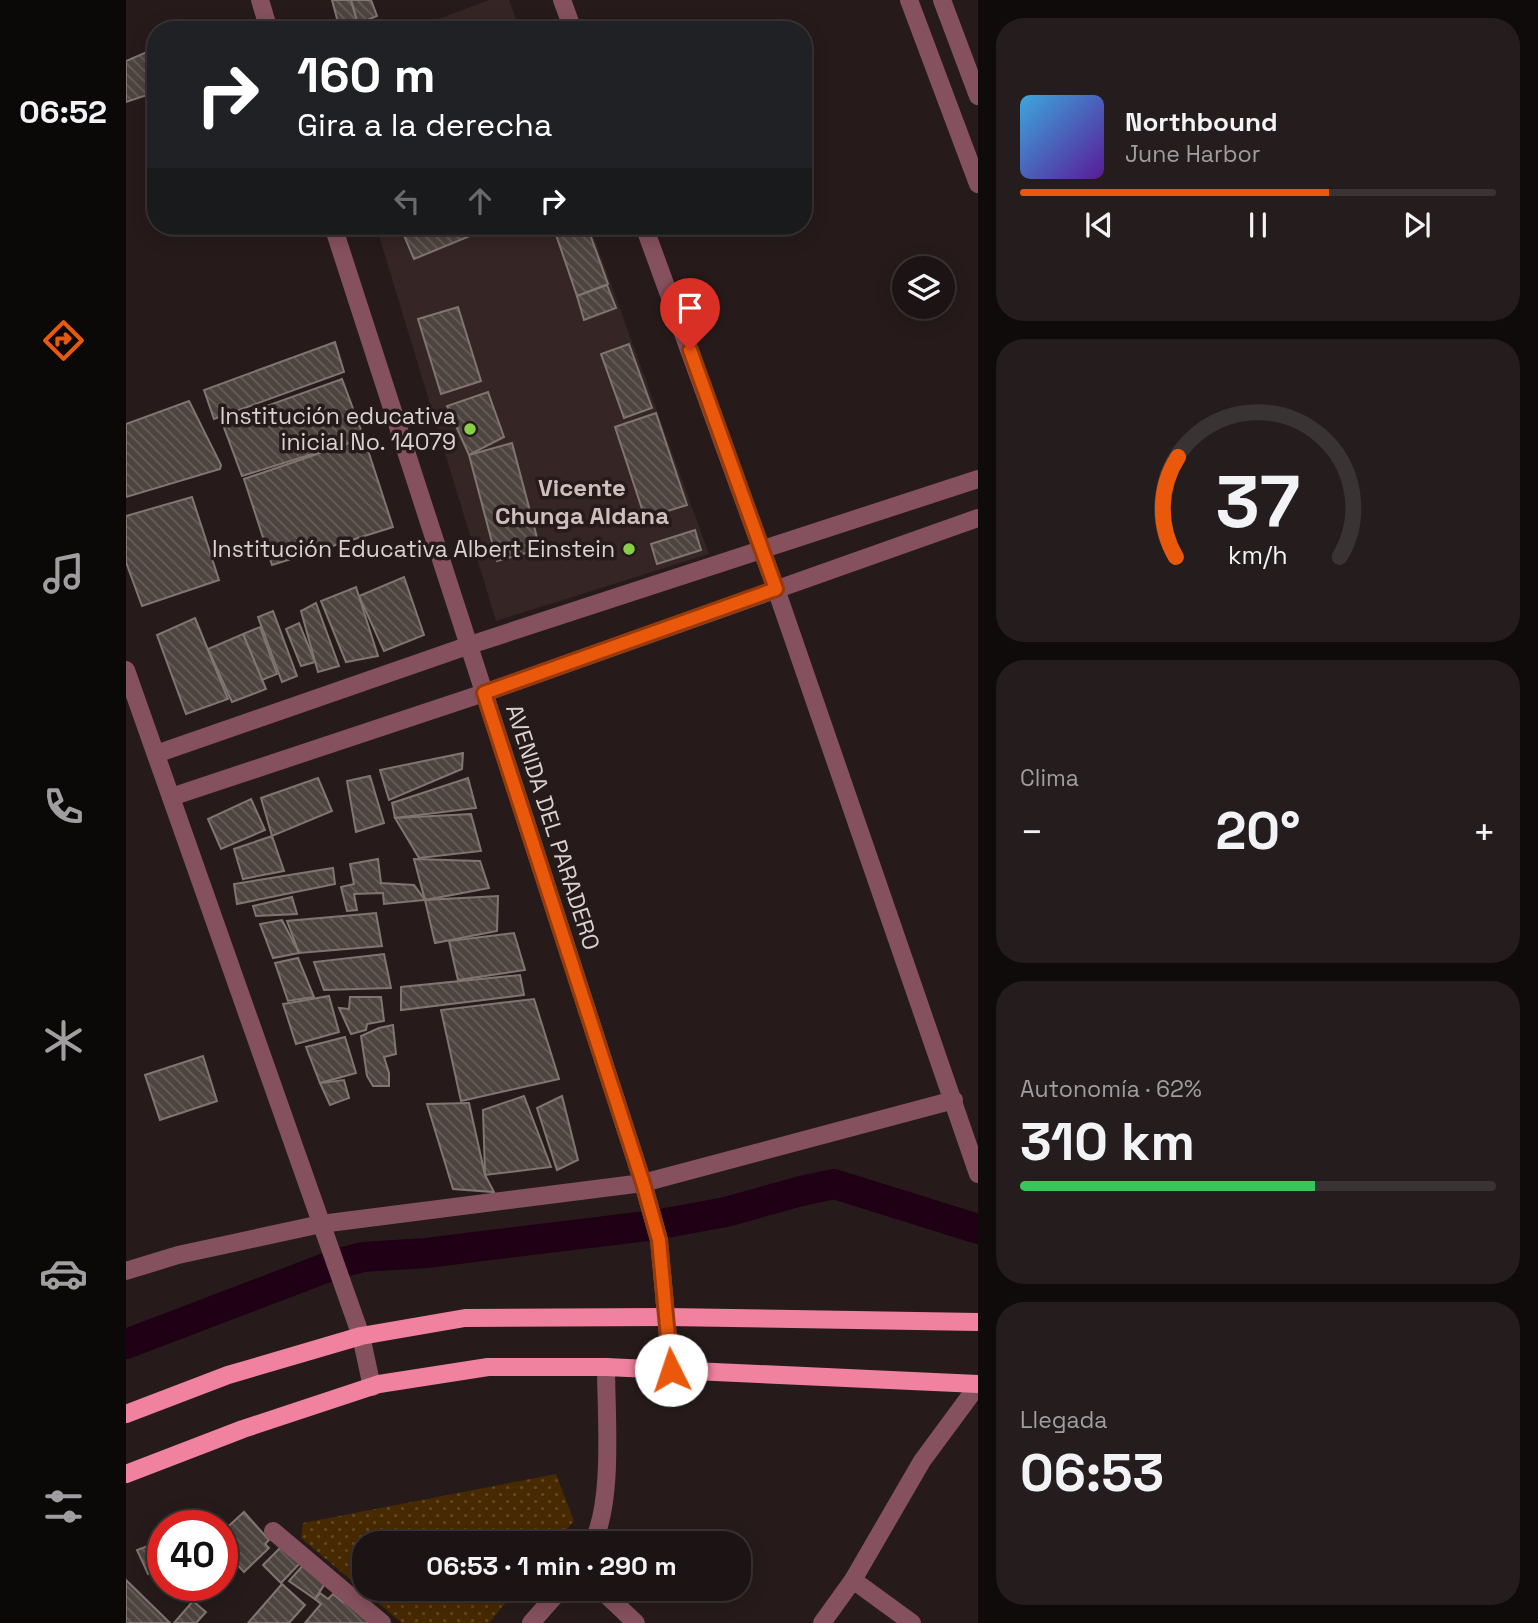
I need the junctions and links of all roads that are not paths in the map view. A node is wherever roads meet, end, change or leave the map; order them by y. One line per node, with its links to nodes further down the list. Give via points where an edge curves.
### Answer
1 (260, 0): 5 (street)
2 (562, 0): 6 (street)
3 (909, 0): 9 (street)
4 (942, 0): 7 (street)
5 (267, 21)
6 (570, 21)
7 (978, 96)
8 (978, 103): 9 (street)
9 (952, 114): 10 (street)
10 (973, 158): 11 (street)
11 (978, 184)
12 (336, 235): 18 (street, AVENIDA DEL PARADERO)
13 (647, 235): 16 (street)
14 (978, 479): 16 (street)
15 (978, 518): 17 (street)
16 (762, 550): 17 (street); 18 (street)
17 (776, 589): 20 (street); 23 (street)
18 (470, 645): 20 (street, AVENIDA DEL PARADERO); 21 (street)
19 (126, 670): 21 (street)
20 (484, 693): 22 (street); 25 (street, AVENIDA DEL PARADERO)
21 (156, 754): 22 (street)
22 (171, 797): 26 (street)
23 (954, 1100): 24 (street); 25 (street)
24 (978, 1174)
25 (643, 1183): 26 (street); 28 (street, AVENIDA DEL PARADERO, via 659,1240)
26 (321, 1224): 27 (street, via 178,1255); 30 (street)
27 (126, 1272)
28 (667, 1317): 29 (main road); 30 (main road, via 465,1318); 32 (street, AVENIDA DEL PARADERO)
29 (978, 1322)
30 (361, 1336): 34 (street); 35 (main road, via 228,1376)
31 (606, 1367): 32 (main road); 34 (main road, via 488,1367); 38 (street, via 606,1469)
32 (671, 1370): 33 (main road)
33 (978, 1384): 39 (street, via 922,1461)
34 (372, 1387): 36 (main road)
35 (126, 1414)
36 (126, 1474)
37 (273, 1531): 42 (street)
38 (597, 1531)
39 (853, 1580): 45 (street); 46 (street)
40 (550, 1601): 43 (street)
41 (613, 1601): 44 (street)
42 (382, 1623)
43 (531, 1623)
44 (636, 1623)
45 (822, 1623)
46 (912, 1623)

